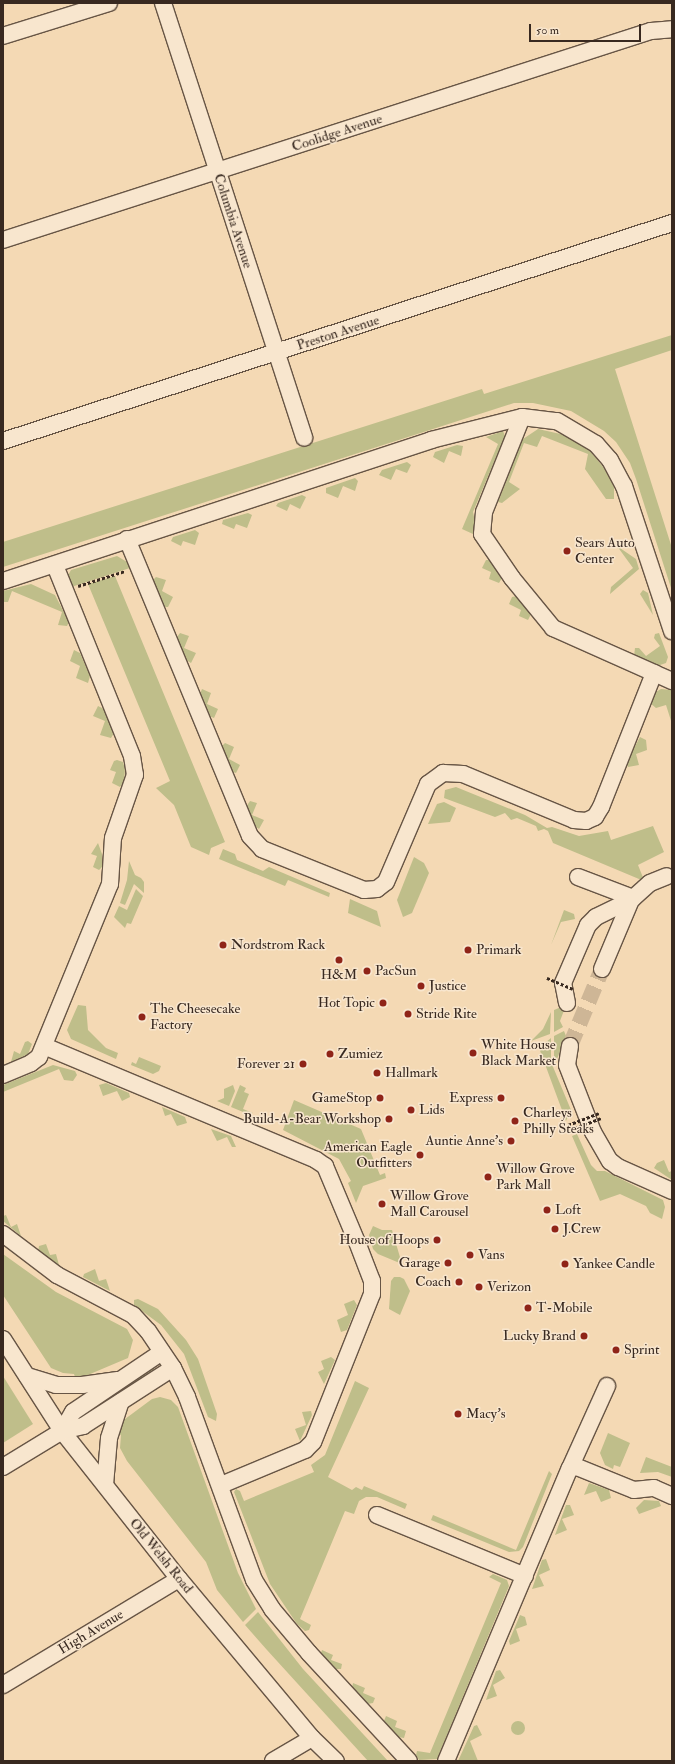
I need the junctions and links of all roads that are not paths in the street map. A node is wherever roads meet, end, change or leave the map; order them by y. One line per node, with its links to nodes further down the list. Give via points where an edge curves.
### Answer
1 (108, 3): 4 (street)
2 (163, 3): 5 (street, Columbia Avenue)
3 (672, 29): 5 (street, Coolidge Avenue, via 651,31)
4 (3, 36)
5 (217, 172): 7 (street, Coolidge Avenue); 8 (street, Columbia Avenue)
6 (672, 223): 8 (street, Preston Avenue)
7 (3, 240)
8 (277, 354): 10 (street, Columbia Avenue); 11 (street, Preston Avenue)
9 (522, 416): 12 (street, via 431,440); 15 (street, via 557,421 596,444 610,460 624,486); 16 (street, via 484,512 482,534 512,578 552,628)
10 (304, 438)
11 (3, 441)
12 (127, 539): 13 (street); 16 (street, via 250,836 262,849 364,890 377,889 386,882 428,784 443,773 463,774 574,820 586,821 595,817 601,808)
13 (55, 565): 14 (street); 23 (street, via 132,756 135,775 113,838 110,884)
14 (3, 581)
15 (672, 631)
16 (654, 673): 17 (street)
17 (672, 681)
18 (667, 876): 20 (street, via 650,883)
19 (578, 877): 20 (street)
20 (632, 899): 21 (street); 22 (street, via 596,917 588,925 563,983)
21 (602, 969)
22 (570, 996)
23 (44, 1046): 25 (street, via 39,1057 31,1063); 39 (street, via 316,1160 325,1166 357,1242 372,1281 372,1294 313,1442 305,1450)
24 (570, 1046): 26 (street, via 567,1066 587,1118 606,1155 618,1167)
25 (3, 1075)
26 (672, 1191)
27 (3, 1234): 29 (street, via 57,1275 133,1315)
28 (3, 1339): 31 (street, Old Welsh Road)
29 (162, 1352): 30 (street); 32 (street)
30 (173, 1368): 34 (street); 39 (street, via 200,1427)
31 (27, 1376): 32 (street, via 56,1385 82,1385); 35 (street, Old Welsh Road)
32 (121, 1379): 35 (street, via 73,1412)
33 (607, 1386): 37 (street)
34 (121, 1402): 35 (street, via 83,1426); 38 (street, via 109,1438)
35 (62, 1431): 36 (street); 38 (street, Old Welsh Road)
36 (3, 1467)
37 (570, 1468): 40 (street, via 578,1467 634,1490 654,1488); 42 (street)
38 (105, 1485): 43 (street, Old Welsh Road)
39 (221, 1485): 48 (street, via 254,1580 272,1609 341,1691)
40 (672, 1496)
41 (377, 1515): 42 (street)
42 (525, 1576): 49 (street)
43 (179, 1579): 44 (street, High Avenue); 45 (street, Old Welsh Road)
44 (3, 1684)
45 (312, 1738): 46 (street); 47 (street, Old Welsh Road)
46 (273, 1761)
47 (336, 1761)
48 (409, 1761)
49 (446, 1761)

